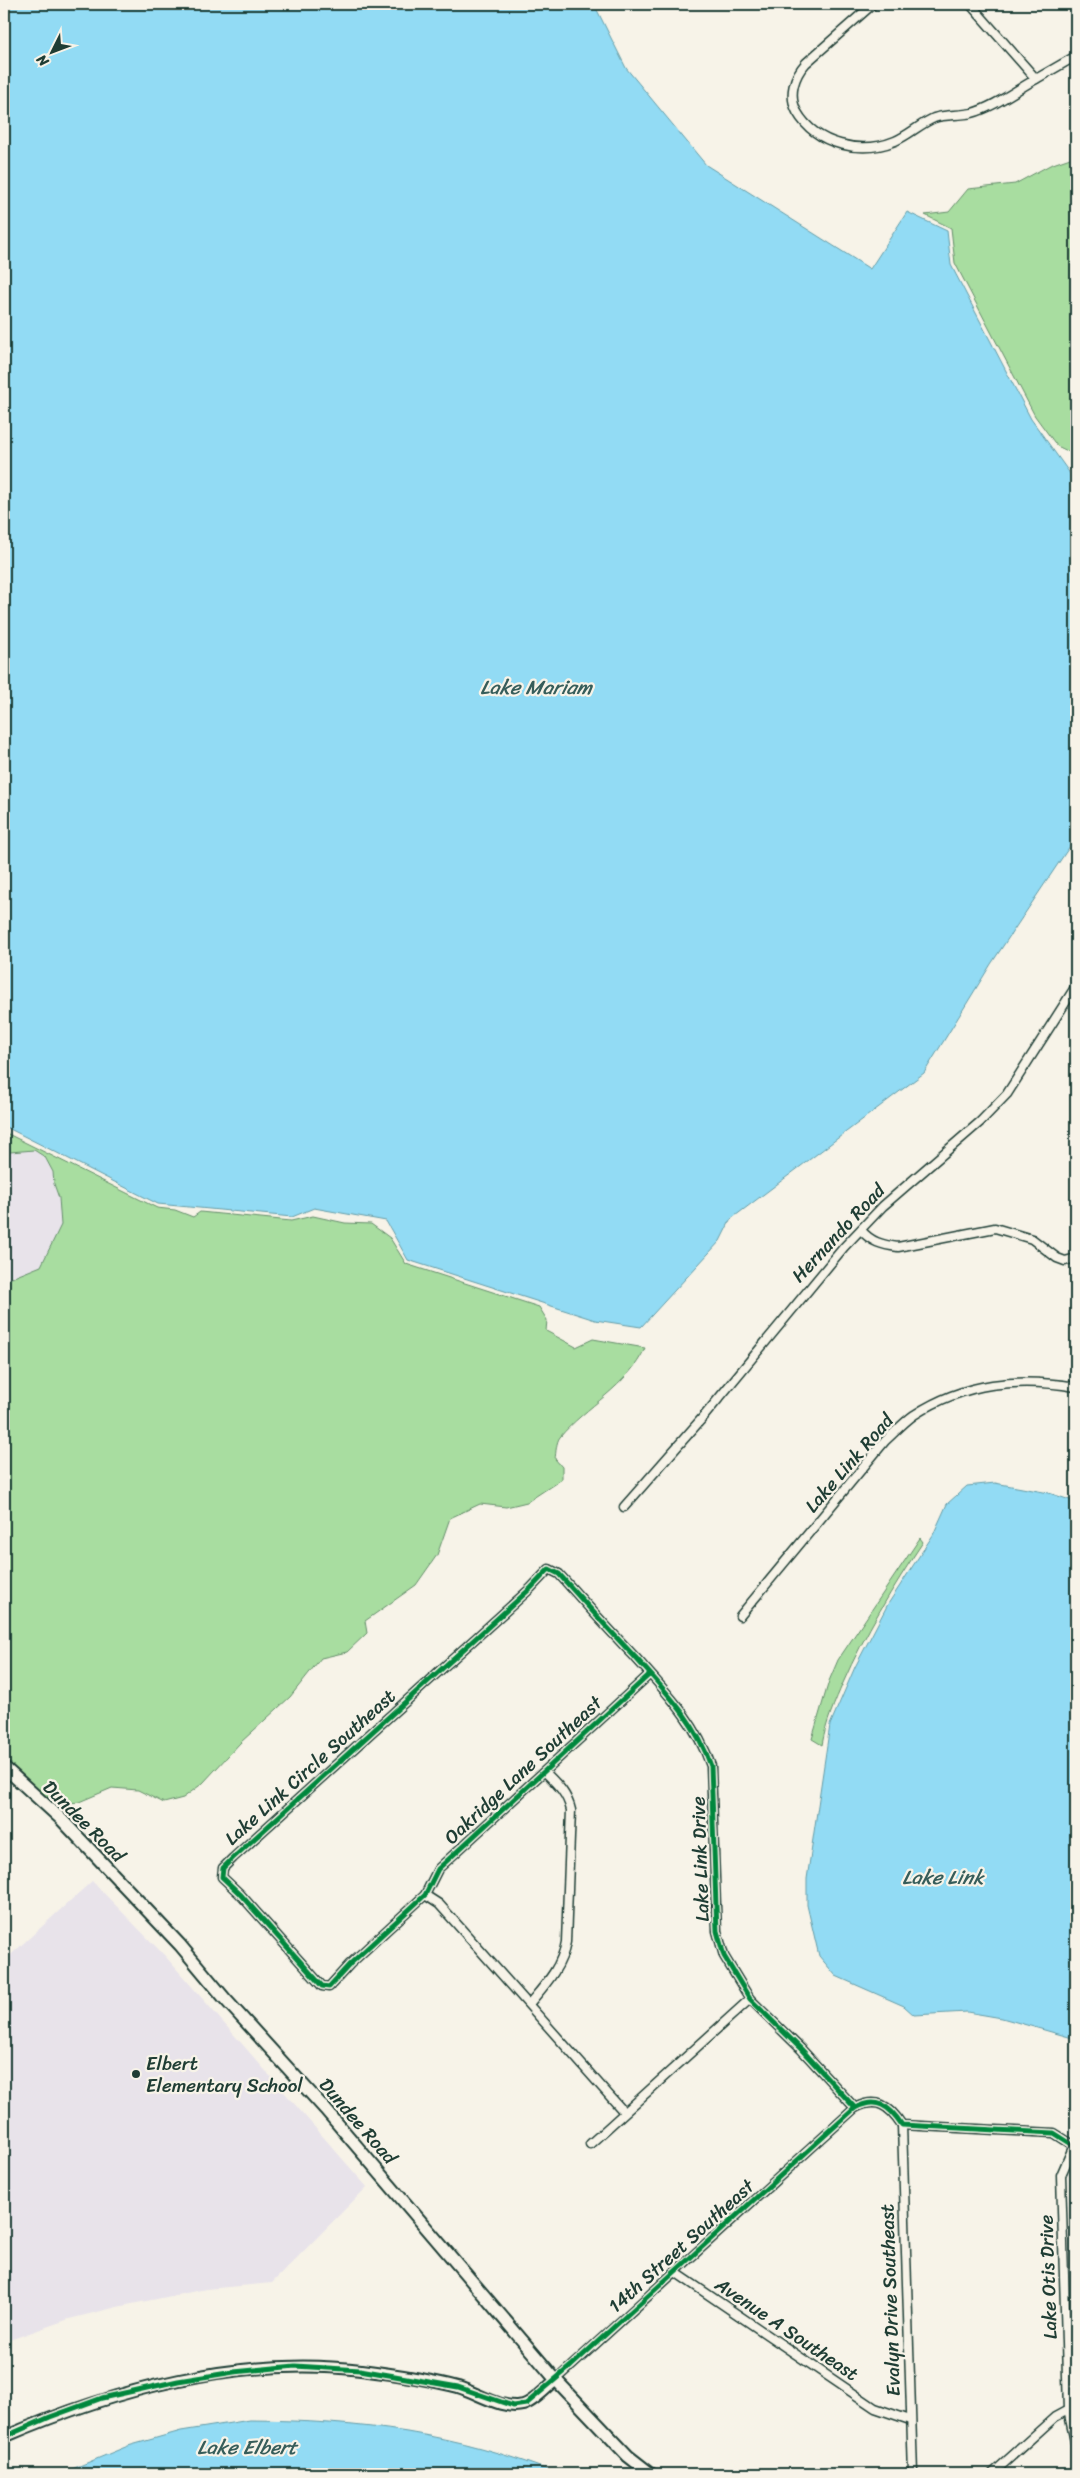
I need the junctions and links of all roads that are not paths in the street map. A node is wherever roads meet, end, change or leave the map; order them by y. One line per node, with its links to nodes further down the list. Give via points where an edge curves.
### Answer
1 (873, 4): 4 (street, via 806,64 794,84 794,104 806,124 840,145 869,147 885,144 937,117 973,112)
2 (970, 4): 4 (street)
3 (1076, 56): 4 (street)
4 (1036, 79)
5 (1076, 986): 6 (street, Hernando Road, via 1022,1074 1002,1100 883,1206)
6 (861, 1230): 7 (street, via 869,1239 898,1247 995,1228 1032,1239 1065,1261); 9 (street, Hernando Road, via 817,1277 705,1415)
7 (1076, 1258)
8 (1076, 1387): 11 (street, Lake Link Road, via 1017,1381 980,1386 945,1398 913,1416 886,1440)
9 (624, 1507)
10 (549, 1569): 12 (street, Lake Link Drive, via 559,1574); 15 (street, Lake Link Circle Southeast, via 223,1868 222,1877 322,1986 329,1987)
11 (740, 1616)
12 (650, 1674): 14 (street, Oakridge Lane Southeast); 16 (street, Lake Link Drive, via 694,1726 712,1766 718,1932 724,1956)
13 (4, 1767): 24 (main road, Dundee Road, via 61,1819 180,1945)
14 (545, 1772): 15 (street, Oakridge Lane Southeast, via 438,1869); 17 (street, via 561,1788 571,1810 566,1942 564,1956 556,1970)
15 (424, 1895): 17 (street, via 439,1904)
16 (750, 1999): 18 (street, Lake Link Drive); 19 (street)
17 (529, 2004): 19 (street)
18 (855, 2108): 20 (street, via 867,2102 880,2104 893,2112); 23 (street, 14th Street Southeast)
19 (624, 2112): 21 (street)
20 (902, 2125): 22 (street, via 1054,2134); 26 (street, Evalyn Drive Southeast)
21 (590, 2144)
22 (1074, 2144): 25 (street, Lake Otis Drive, via 1061,2175)
23 (675, 2272): 24 (street, 14th Street Southeast); 26 (street, Avenue A Southeast, via 875,2408)
24 (556, 2380): 27 (street, 14th Street Southeast, via 526,2404 513,2406 458,2387 360,2370 295,2366 234,2372 102,2398); 29 (main road, Dundee Road, via 614,2442)
25 (1068, 2410): 28 (street, Lake Otis Drive); 31 (street)
26 (910, 2420): 30 (street, Evalyn Drive Southeast)
27 (4, 2437)
28 (1076, 2446)
29 (651, 2474)
30 (913, 2474)
31 (992, 2474)

